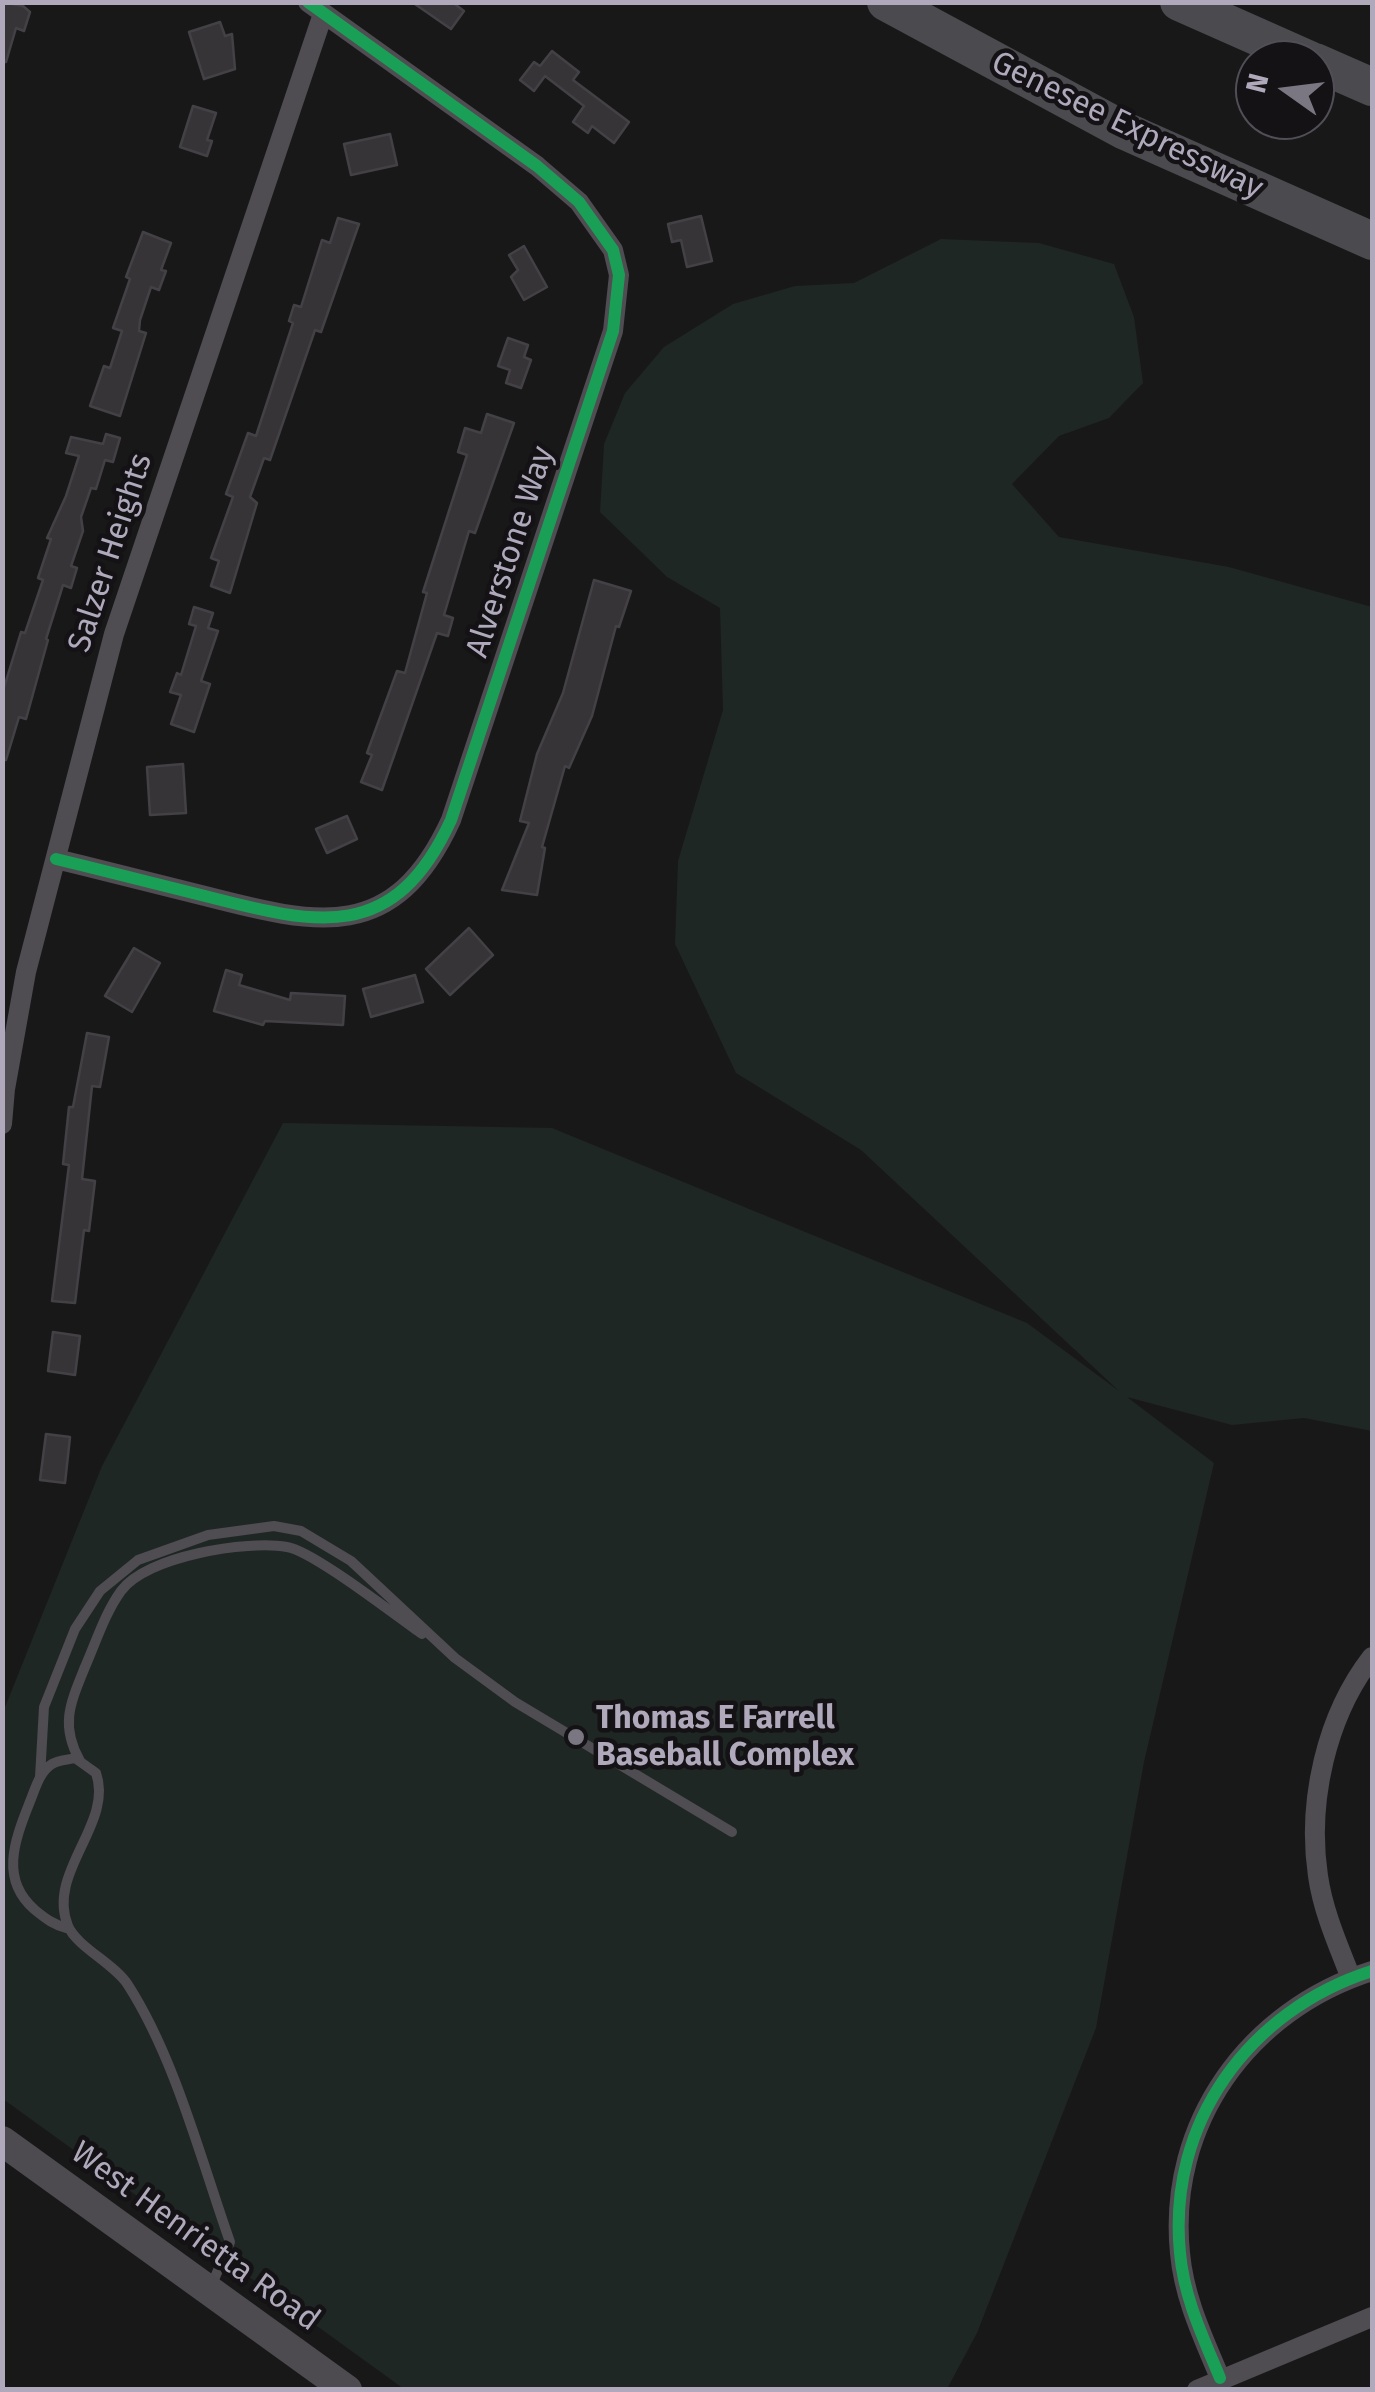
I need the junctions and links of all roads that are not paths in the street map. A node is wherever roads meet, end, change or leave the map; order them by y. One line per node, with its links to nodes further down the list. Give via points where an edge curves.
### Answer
1 (886, 2): 7 (highway, Genesee Expressway, via 1125,131)
2 (1179, 2): 4 (highway)
3 (315, 8): 8 (street, Salzer Heights, via 114,634); 8 (street, Alverstone Way, via 579,202 613,250 619,275 613,331 451,820 408,887 347,916 299,918)
4 (1265, 40)
5 (1335, 71): 6 (highway)
6 (1372, 87)
7 (1372, 241)
8 (56, 858): 9 (street, Salzer Heights, via 26,972)
9 (2, 1124)
10 (1372, 1657): 17 (street, via 1332,1734 1316,1825 1318,1876)
11 (455, 1658): 12 (lane, via 291,1547 242,1546 164,1562 123,1588 87,1662 67,1722); 13 (lane, via 351,1561 301,1531 274,1526 208,1536 138,1560 100,1591 75,1629 44,1707); 14 (lane, via 515,1702)
12 (80, 1762): 13 (lane, via 54,1762); 15 (lane, via 96,1772 100,1797 63,1898)
13 (40, 1777): 15 (lane, via 12,1849 10,1872 26,1903)
14 (732, 1832)
15 (69, 1929): 19 (lane, via 126,1981 157,2037 230,2242)
16 (1372, 1971): 17 (street)
17 (1351, 1978): 21 (street, via 1250,2046 1197,2126 1183,2168 1180,2257 1190,2304)
18 (2, 2141): 19 (main road, West Henrietta Road)
19 (210, 2290): 22 (main road, West Henrietta Road)
20 (1372, 2317): 21 (street)
21 (1220, 2378): 23 (street)
22 (347, 2390)
23 (1197, 2390)

